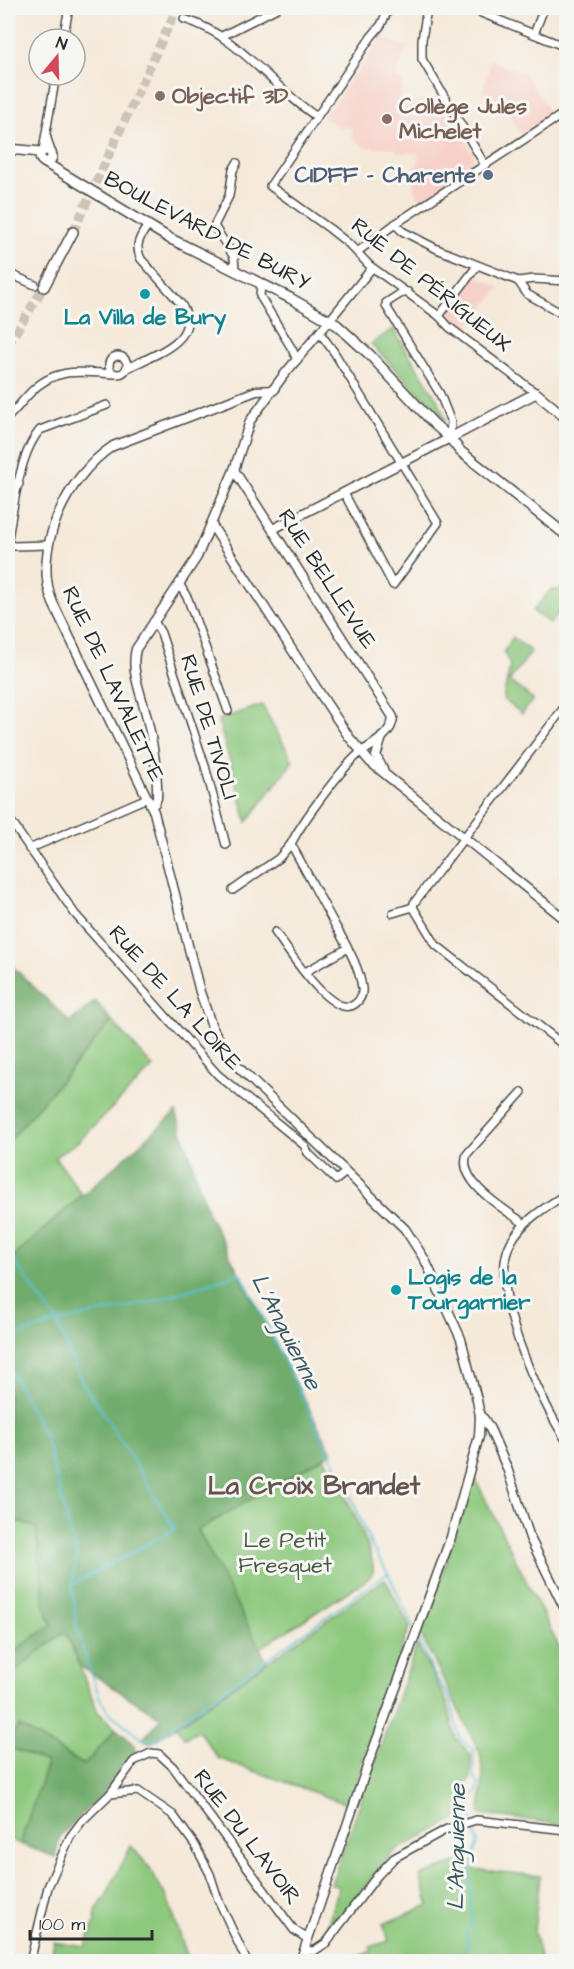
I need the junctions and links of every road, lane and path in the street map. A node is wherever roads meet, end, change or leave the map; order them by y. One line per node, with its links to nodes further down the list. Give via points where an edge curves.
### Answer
1 (69, 8): 9 (street)
2 (277, 8): 11 (street)
3 (379, 8): 7 (street)
4 (427, 8): 19 (street, via 422,59)
5 (469, 8): 10 (street)
6 (544, 8): 10 (street)
7 (389, 9): 15 (street)
8 (184, 19): 11 (street)
9 (65, 27)
10 (534, 34): 12 (street)
11 (222, 36): 15 (street)
12 (567, 47)
13 (54, 87): 17 (street)
14 (567, 112): 19 (street)
15 (317, 117): 23 (street, RUE DE PÉRIGUEUX, via 270,186)
16 (12, 149): 17 (main road)
17 (45, 155): 21 (main road, BOULEVARD DE BURY, via 66,176)
18 (237, 163): 26 (street, via 229,196 214,226 234,257)
19 (485, 165): 20 (street)
20 (395, 224): 23 (street); 24 (street, via 437,249)
21 (148, 225): 26 (main road, BOULEVARD DE BURY); 37 (street, via 139,239 137,252 182,304 187,317 176,343)
22 (73, 232): 31 (main road)
23 (357, 252): 25 (street, RUE DE PÉRIGUEUX)
24 (477, 266): 28 (street); 33 (street)
25 (372, 268): 32 (street, RUE DE PÉRIGUEUX); 35 (street)
26 (235, 270): 30 (main road, BOULEVARD DE BURY)
27 (8, 273): 31 (street)
28 (518, 281): 29 (street); 34 (street, via 527,294)
29 (567, 281)
30 (261, 284): 35 (main road, BOULEVARD DE BURY); 39 (street, via 260,296)
31 (39, 286)
32 (408, 292): 33 (street, RUE DE PÉRIGUEUX); 51 (street, via 393,297 386,306 444,402 452,422)
33 (439, 316): 47 (street, RUE DE PÉRIGUEUX)
34 (567, 316)
35 (329, 321): 36 (street); 51 (main road, BOULEVARD DE BURY, via 351,337)
36 (320, 333): 39 (street); 52 (street)
37 (151, 356): 38 (street); 41 (street)
38 (125, 358): 40 (street, via 116,356); 41 (street)
39 (297, 360): 44 (street)
40 (109, 364): 42 (street); 43 (street)
41 (127, 368): 43 (street)
42 (91, 372): 43 (street); 49 (street, via 67,372 45,381)
43 (115, 374)
44 (283, 376): 45 (street); 46 (street)
45 (274, 390): 46 (street, RUE DE LAVALETTE); 53 (street, via 250,421)
46 (256, 391): 61 (street, RUE DE LAVALETTE, via 100,454 80,477)
47 (536, 393): 50 (main road, RUE DE PÉRIGUEUX); 51 (main road)
48 (107, 405): 55 (street, via 40,430 27,448)
49 (8, 417)
50 (567, 418)
51 (450, 438): 52 (street); 59 (main road, BOULEVARD DE BURY, via 475,464)
52 (402, 464): 56 (street); 56 (street, via 438,523 393,585)
53 (234, 470): 57 (street); 58 (street, RUE BELLEVUE)
54 (8, 483): 55 (street)
55 (19, 484): 60 (street)
56 (344, 494): 58 (street)
57 (211, 524): 62 (street); 67 (street)
58 (273, 529): 66 (street, RUE BELLEVUE, via 393,717)
59 (567, 535)
60 (8, 539): 61 (street, via 8,544 14,546)
61 (47, 544): 69 (street, RUE DE LAVALETTE, via 49,594)
62 (180, 585): 63 (street); 65 (street)
63 (154, 621): 69 (street, via 138,644 134,659 156,761 157,798); 73 (street, RUE DE TIVOLI, via 205,766)
64 (567, 705): 71 (street)
65 (228, 711)
66 (382, 737): 67 (street); 68 (street, via 376,759)
67 (361, 752): 68 (street); 72 (street)
68 (391, 780): 71 (street)
69 (149, 802): 74 (street); 84 (street, RUE DE LAVALETTE, via 212,1027 234,1063)
70 (8, 817): 74 (street, RUE DE LA LOIRE)
71 (463, 839): 76 (street); 78 (street)
72 (291, 844): 75 (street, via 279,858); 80 (street)
73 (226, 845)
74 (29, 849): 86 (street, RUE DE LA LOIRE, via 75,914 218,1075 304,1145)
75 (233, 890)
76 (413, 907): 77 (street); 82 (street, via 436,945)
77 (393, 913)
78 (567, 920)
79 (275, 932): 81 (street)
80 (348, 948): 81 (street); 81 (street, via 362,989 361,998 352,1006 340,1006 323,994)
81 (305, 972)
82 (567, 1047)
83 (522, 1092): 88 (street, via 464,1161 486,1196)
84 (338, 1164): 85 (street, RUE DE LAVALETTE); 86 (street)
85 (346, 1172): 86 (street, RUE DE LA LOIRE, via 336,1180); 89 (street, RUE DE LAVALETTE, via 396,1218 425,1260 461,1340)
86 (329, 1173)
87 (567, 1194): 88 (street)
88 (525, 1224): 90 (street, via 506,1253 506,1288 518,1340 548,1410)
89 (480, 1416): 91 (street, via 507,1468 530,1538); 94 (street, via 476,1448 451,1537)
90 (567, 1440)
91 (567, 1611)
92 (110, 1794): 94 (street, RUE DU LAVOIR, via 134,1761 159,1754 173,1767 294,1930); 96 (street, via 70,1837 48,1887); 97 (street, via 138,1791 173,1815 202,1857)
93 (567, 1830): 95 (street, via 476,1820 447,1829 394,1858 326,1943 314,1951)
94 (308, 1939): 95 (street)
95 (304, 1950): 98 (street)
96 (30, 1962)
97 (247, 1962)
98 (300, 1962)

